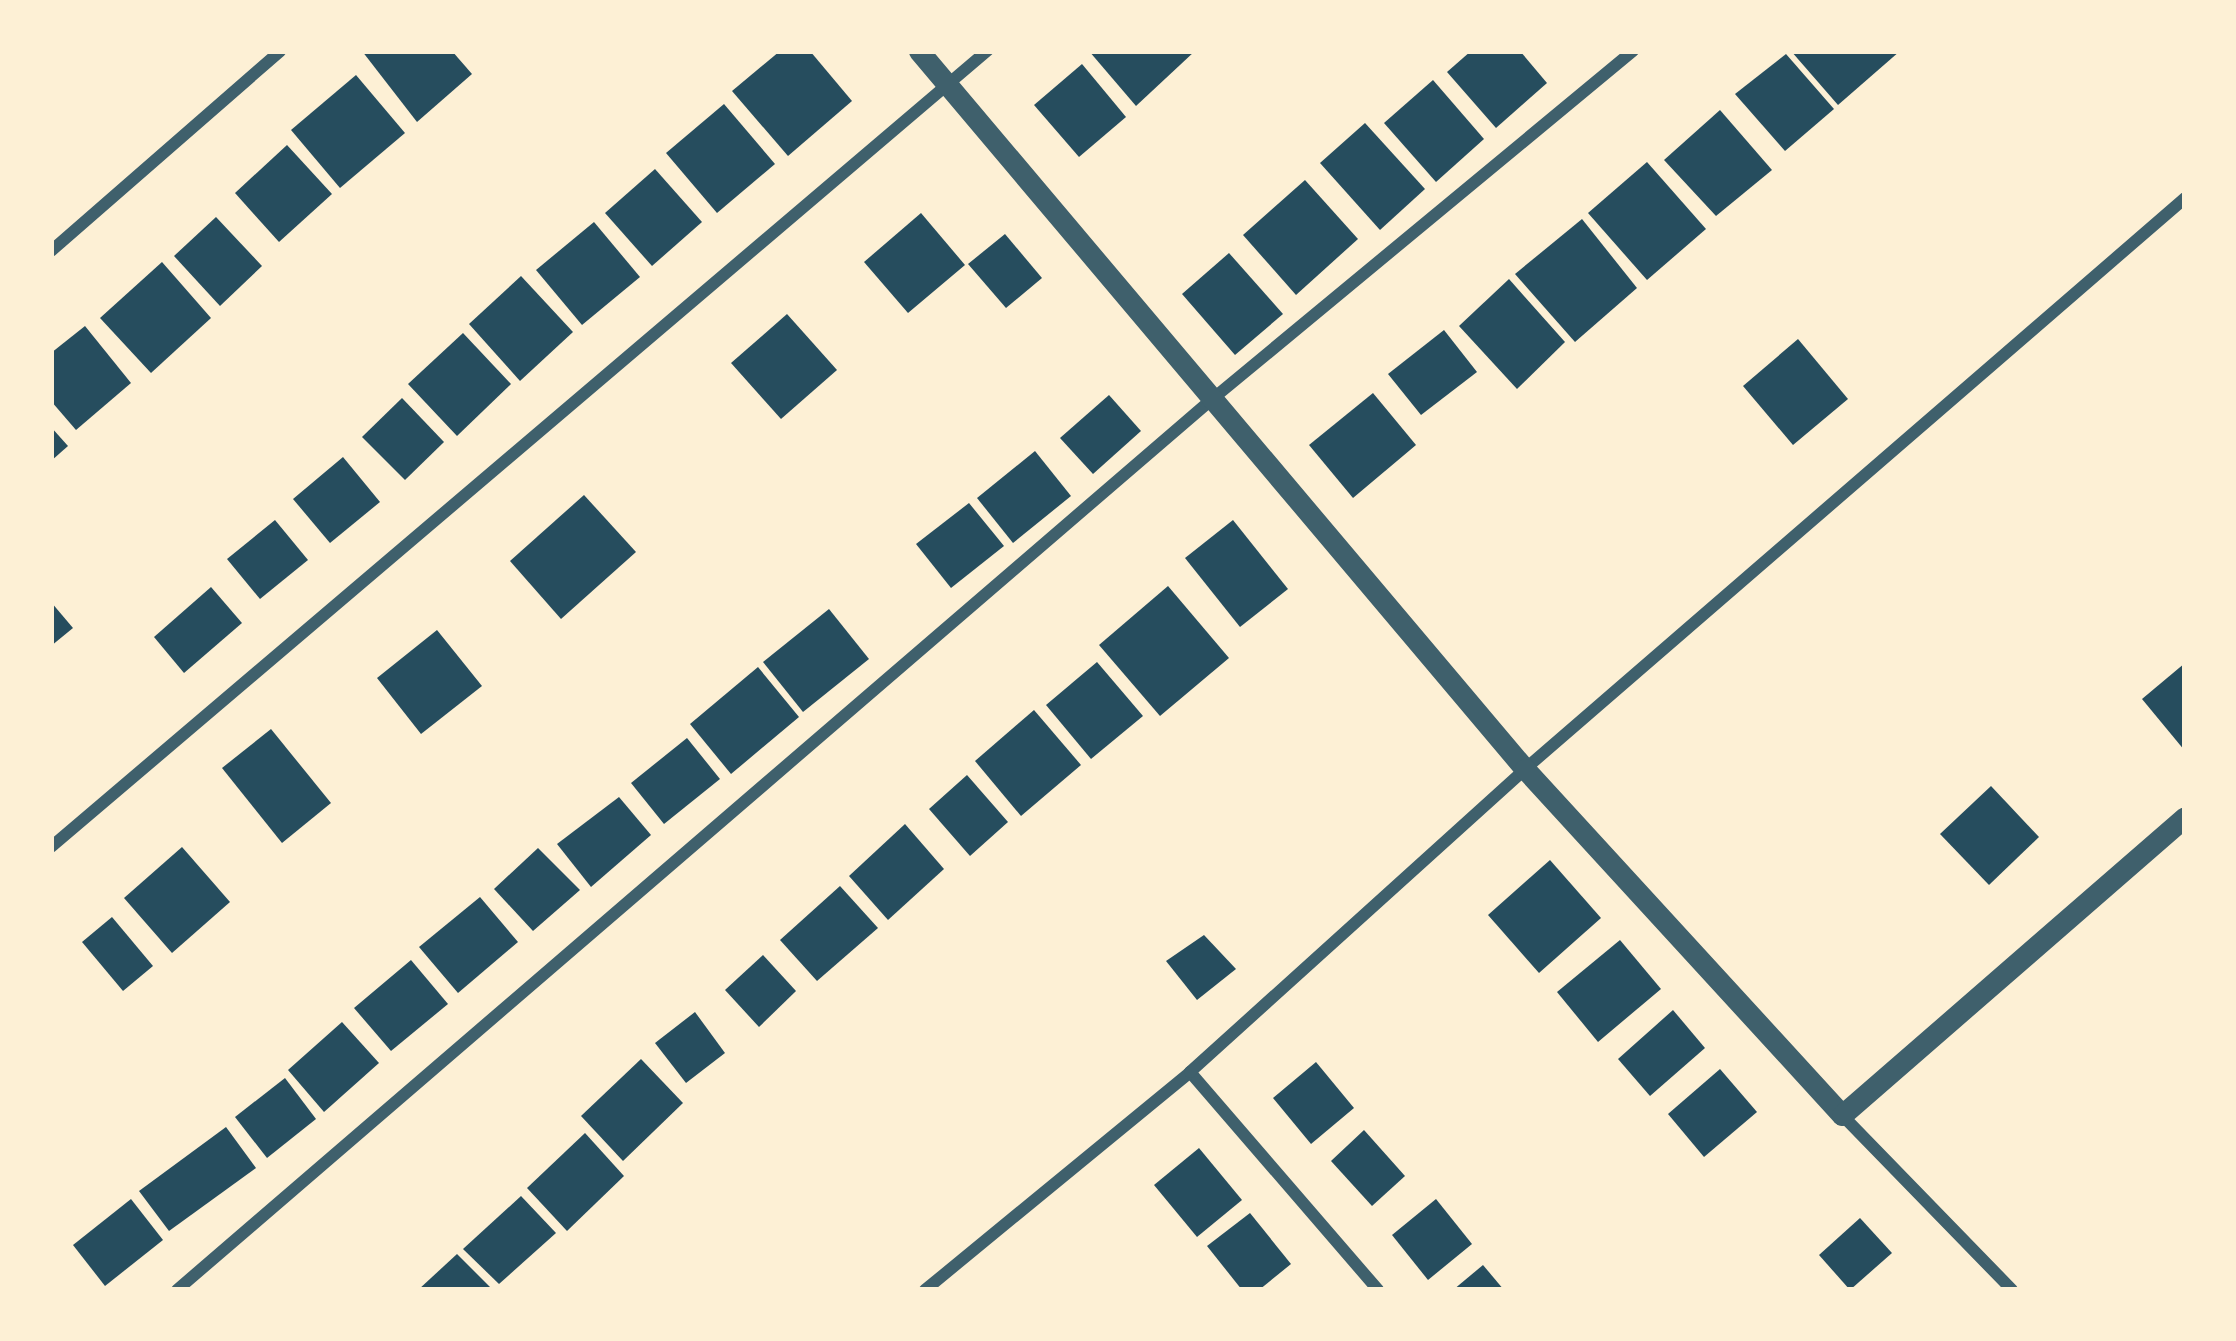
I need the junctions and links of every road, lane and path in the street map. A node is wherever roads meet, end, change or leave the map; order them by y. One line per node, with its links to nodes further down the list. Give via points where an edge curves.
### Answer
1 (280, 51): 7 (street)
2 (919, 51): 5 (street)
3 (987, 51): 5 (street)
4 (1633, 51): 8 (street)
5 (948, 86): 8 (street); 11 (street)
6 (2185, 197): 9 (street)
7 (51, 251)
8 (1210, 401): 9 (street); 14 (street)
9 (1525, 769): 12 (street); 13 (street)
10 (2185, 817): 13 (street)
11 (51, 847)
12 (1190, 1072): 15 (street); 16 (street)
13 (1842, 1115): 17 (street)
14 (177, 1290)
15 (925, 1290)
16 (1378, 1290)
17 (2012, 1290)

